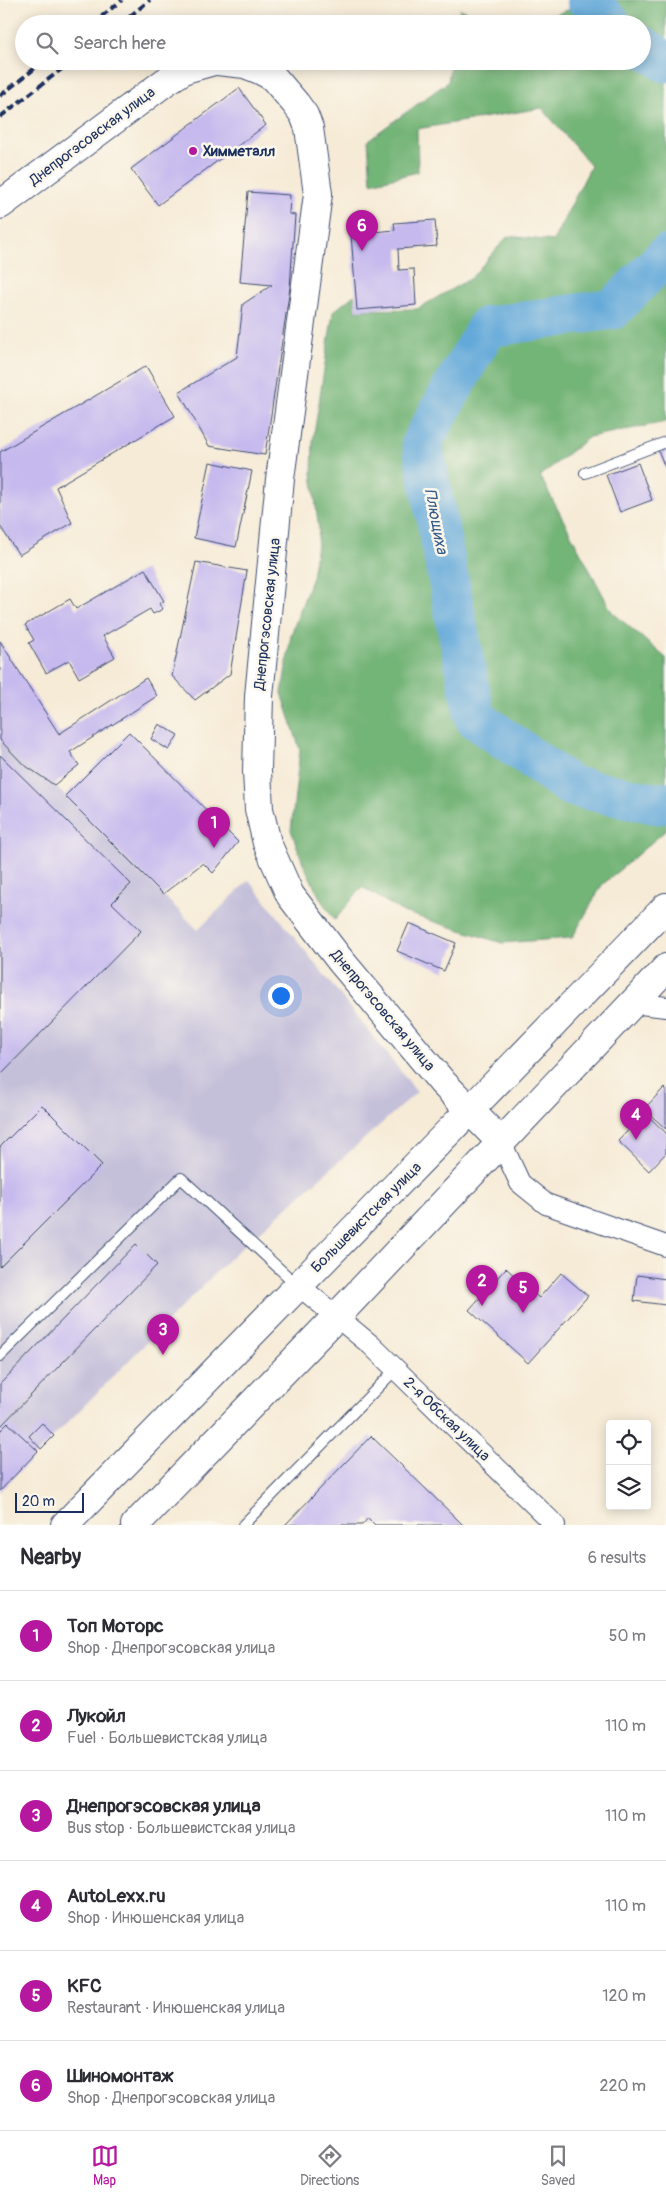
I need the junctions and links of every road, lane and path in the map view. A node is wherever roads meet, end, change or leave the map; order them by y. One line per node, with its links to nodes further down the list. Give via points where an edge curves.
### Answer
1 (183, 70): 3 (main road, Днепрогэсовская улица)
2 (260, 70): 10 (main road, Днепрогэсовская улица, via 273,77 304,115 309,128 318,194 280,479 259,696 259,810 267,843 290,895 443,1083)
3 (0, 205)
4 (666, 442): 5 (lane)
5 (585, 472)
6 (666, 908): 10 (main road, Большевистская улица)
7 (666, 968): 8 (main road)
8 (632, 1002): 9 (street); 11 (main road)
9 (666, 1007)
10 (472, 1111): 11 (main road, Днепрогэсовская улица); 13 (main road, Большевистская улица)
11 (501, 1142): 12 (street, via 520,1183 546,1204); 14 (main road)
12 (666, 1246)
13 (298, 1285): 14 (street, 2-я Обская улица); 15 (lane, via 182,1178); 17 (main road, Большевистская улица)
14 (337, 1316): 16 (street, 2-я Обская улица); 18 (main road)
15 (0, 1356)
16 (396, 1369): 19 (lane); 20 (street, 2-я Обская улица)
17 (65, 1525)
18 (135, 1525)
19 (243, 1525)
20 (555, 1525)

